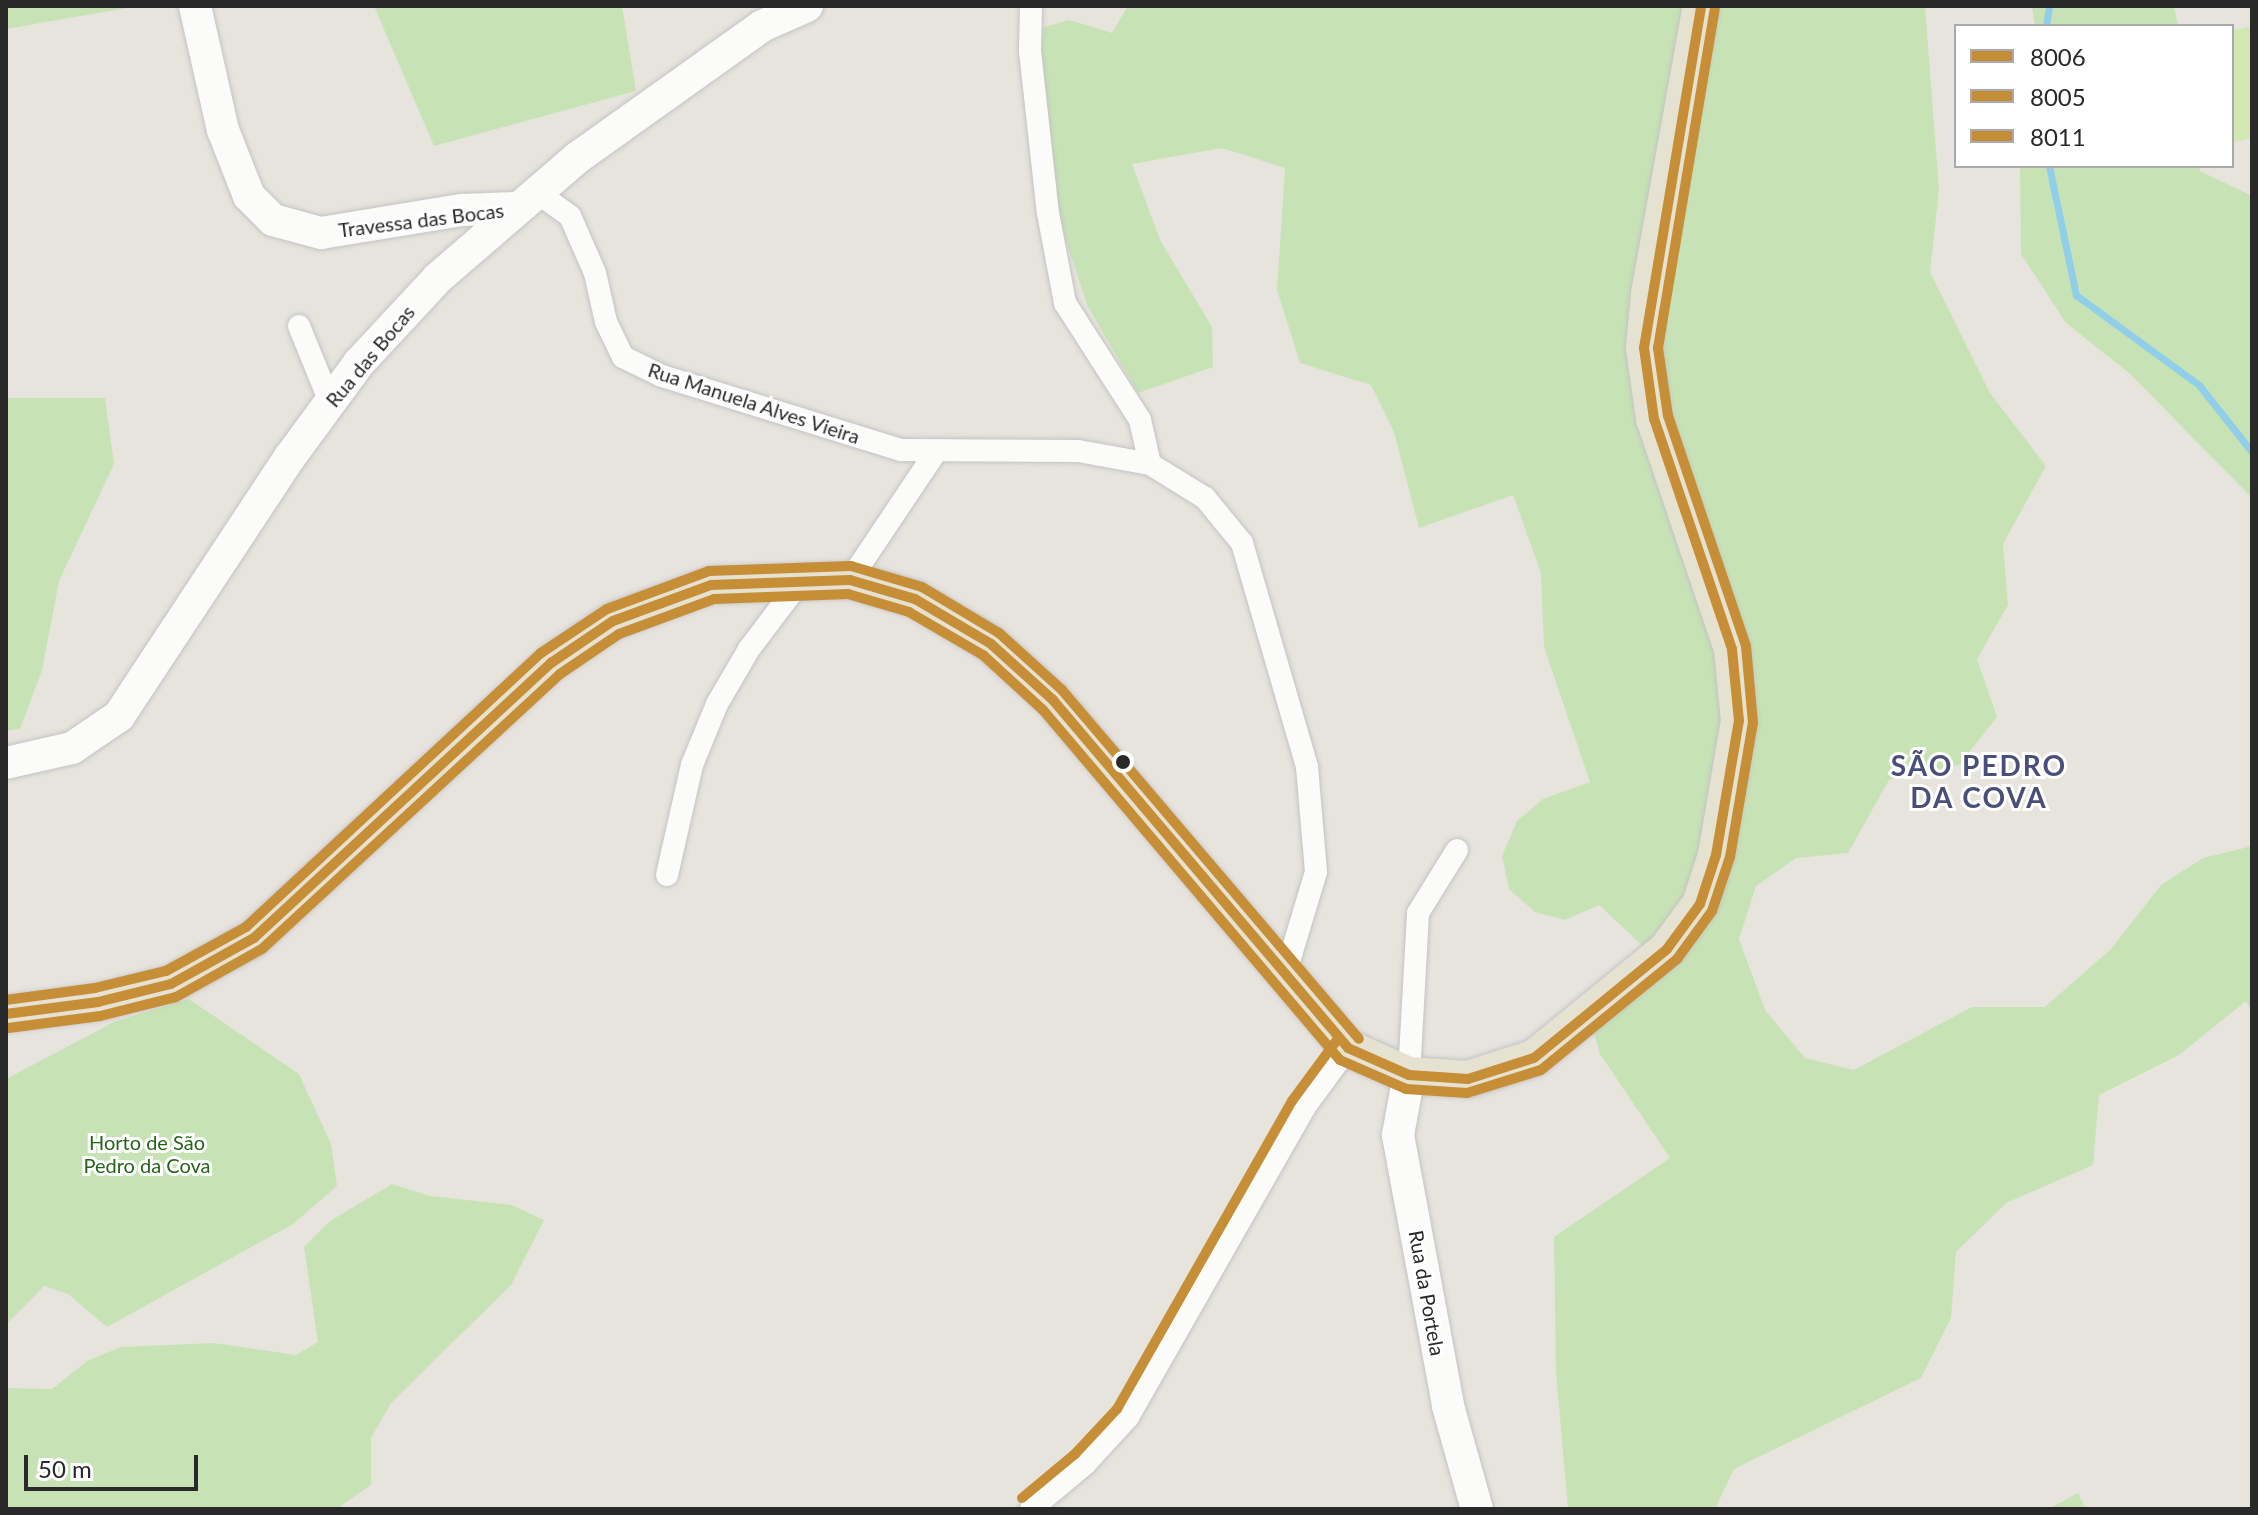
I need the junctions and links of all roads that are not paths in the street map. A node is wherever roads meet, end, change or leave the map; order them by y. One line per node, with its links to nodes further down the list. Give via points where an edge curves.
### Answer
1 (195, 6): 5 (street, Travessa das Bocas, via 223,130 249,196 273,220 321,233)
2 (807, 6): 5 (street, Rua das Bocas, via 762,26)
3 (1031, 6): 9 (street, via 1030,51 1048,213 1065,303 1140,420)
4 (1701, 6): 18 (main road, via 1644,348 1654,419 1732,649 1739,721 1716,855 1700,904 1667,949 1534,1058 1468,1079)
5 (525, 199): 7 (street, Rua das Bocas, via 438,278); 8 (street, Rua Manuela Alves Vieira, via 570,216 623,357 662,376 793,420 901,450)
6 (299, 326): 7 (street)
7 (330, 402): 12 (street, Rua das Bocas, via 119,716 72,748)
8 (937, 450): 9 (street, Rua Manuela Alves Vieira, via 1078,451); 11 (street)
9 (1150, 464): 15 (street, via 1205,498 1242,543 1307,767 1316,872)
10 (802, 579): 11 (main road); 14 (street, via 749,649 717,704 692,765); 16 (main road, via 711,585 613,621 551,663 254,938 171,984 98,1002)
11 (850, 580): 15 (main road, via 915,599 991,644 1053,700)
12 (6, 763)
13 (1457, 850): 18 (street, via 1418,913)
14 (667, 875)
15 (1285, 975): 17 (main road)
16 (6, 1014)
17 (1348, 1048): 18 (main road); 19 (street, via 1304,1108 1128,1417 1085,1464)
18 (1409, 1075): 20 (street, Rua da Portela, via 1398,1135 1448,1406)
19 (1031, 1509)
20 (1477, 1509)

